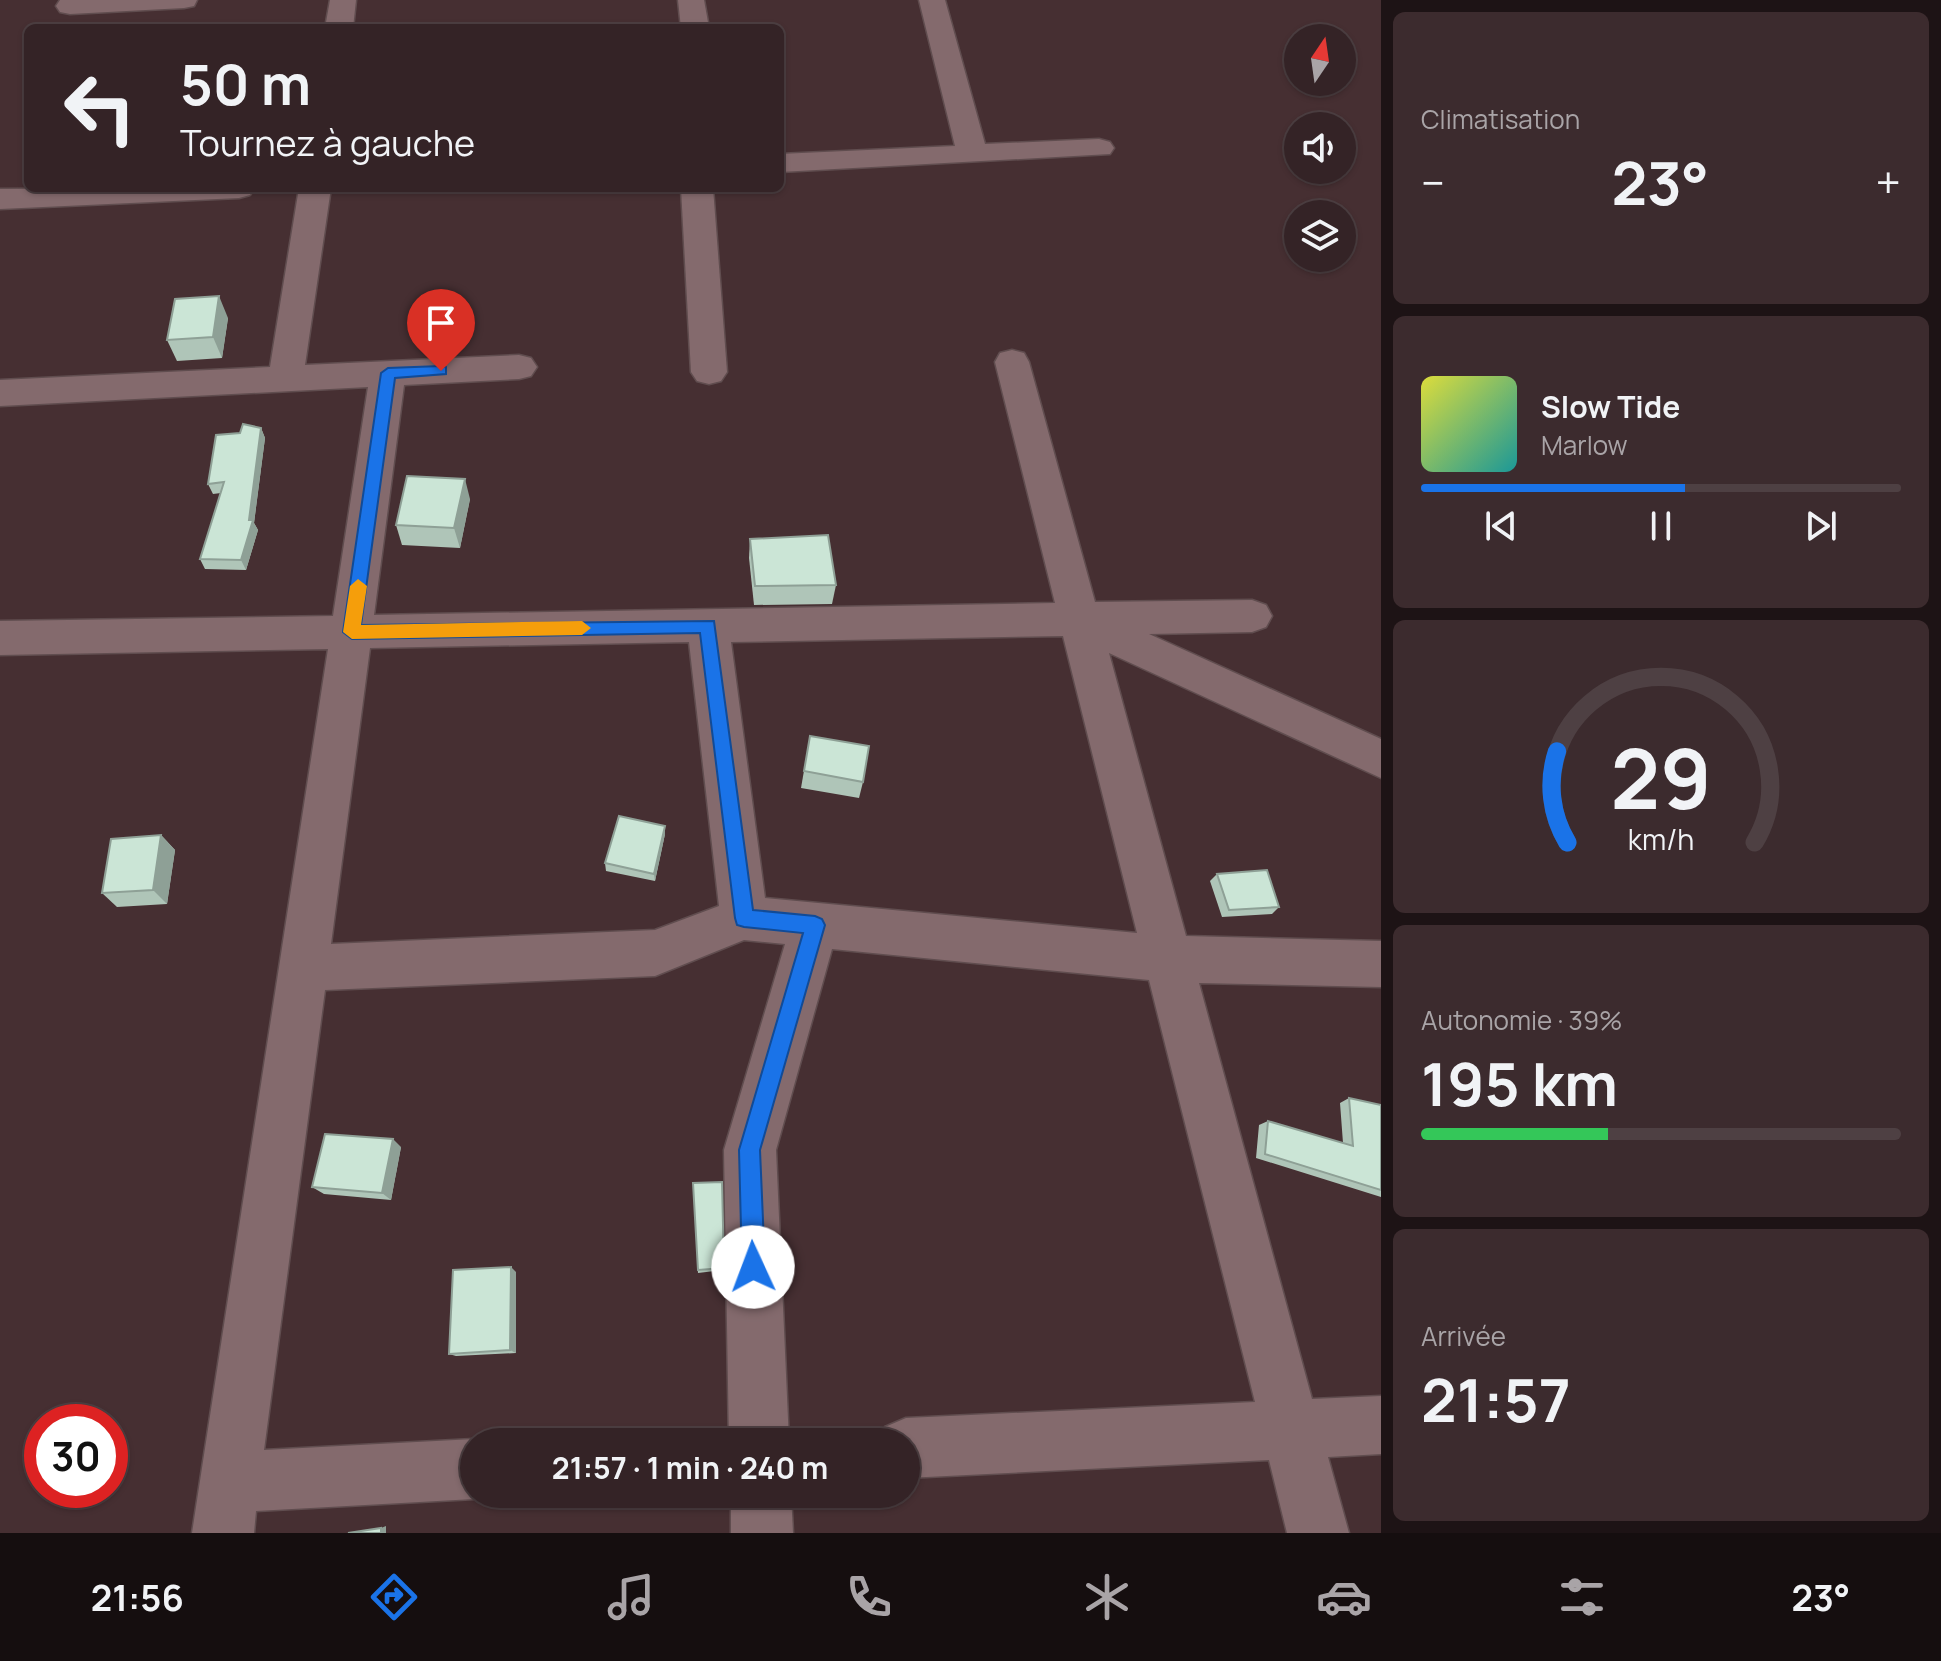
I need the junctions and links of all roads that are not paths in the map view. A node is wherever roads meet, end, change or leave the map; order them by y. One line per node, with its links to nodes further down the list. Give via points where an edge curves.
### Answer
1 (73, 0): 2 (street, via 70,6)
2 (184, 0)
3 (343, 0): 6 (street)
4 (691, 0): 7 (street)
5 (932, 0): 9 (street)
6 (340, 24)
7 (694, 24)
8 (1099, 148): 9 (street)
9 (972, 154): 10 (street)
10 (784, 163)
11 (152, 192): 14 (street)
12 (314, 192): 19 (street)
13 (697, 192): 17 (street)
14 (0, 199)
15 (1012, 362): 22 (street)
16 (519, 367): 18 (street)
17 (709, 372)
18 (388, 373): 19 (street); 24 (street)
19 (286, 378): 20 (street)
20 (0, 393)
21 (1252, 616): 22 (street)
22 (1077, 620): 23 (street); 26 (street); 29 (street)
23 (708, 626): 24 (street); 27 (street)
24 (352, 632): 25 (street); 31 (street)
25 (0, 638)
26 (1381, 759)
27 (744, 918): 28 (street); 31 (street, via 655,953)
28 (815, 925): 29 (street); 33 (street, via 750,1150)
29 (1167, 959): 30 (street); 34 (street)
30 (1381, 964)
31 (304, 968): 37 (street)
32 (1381, 1425): 34 (street)
33 (759, 1428)
34 (1290, 1429): 35 (street); 40 (street)
35 (920, 1447)
36 (460, 1471): 37 (street)
37 (227, 1507)
38 (761, 1508): 39 (street)
39 (762, 1533)
40 (1318, 1533)

